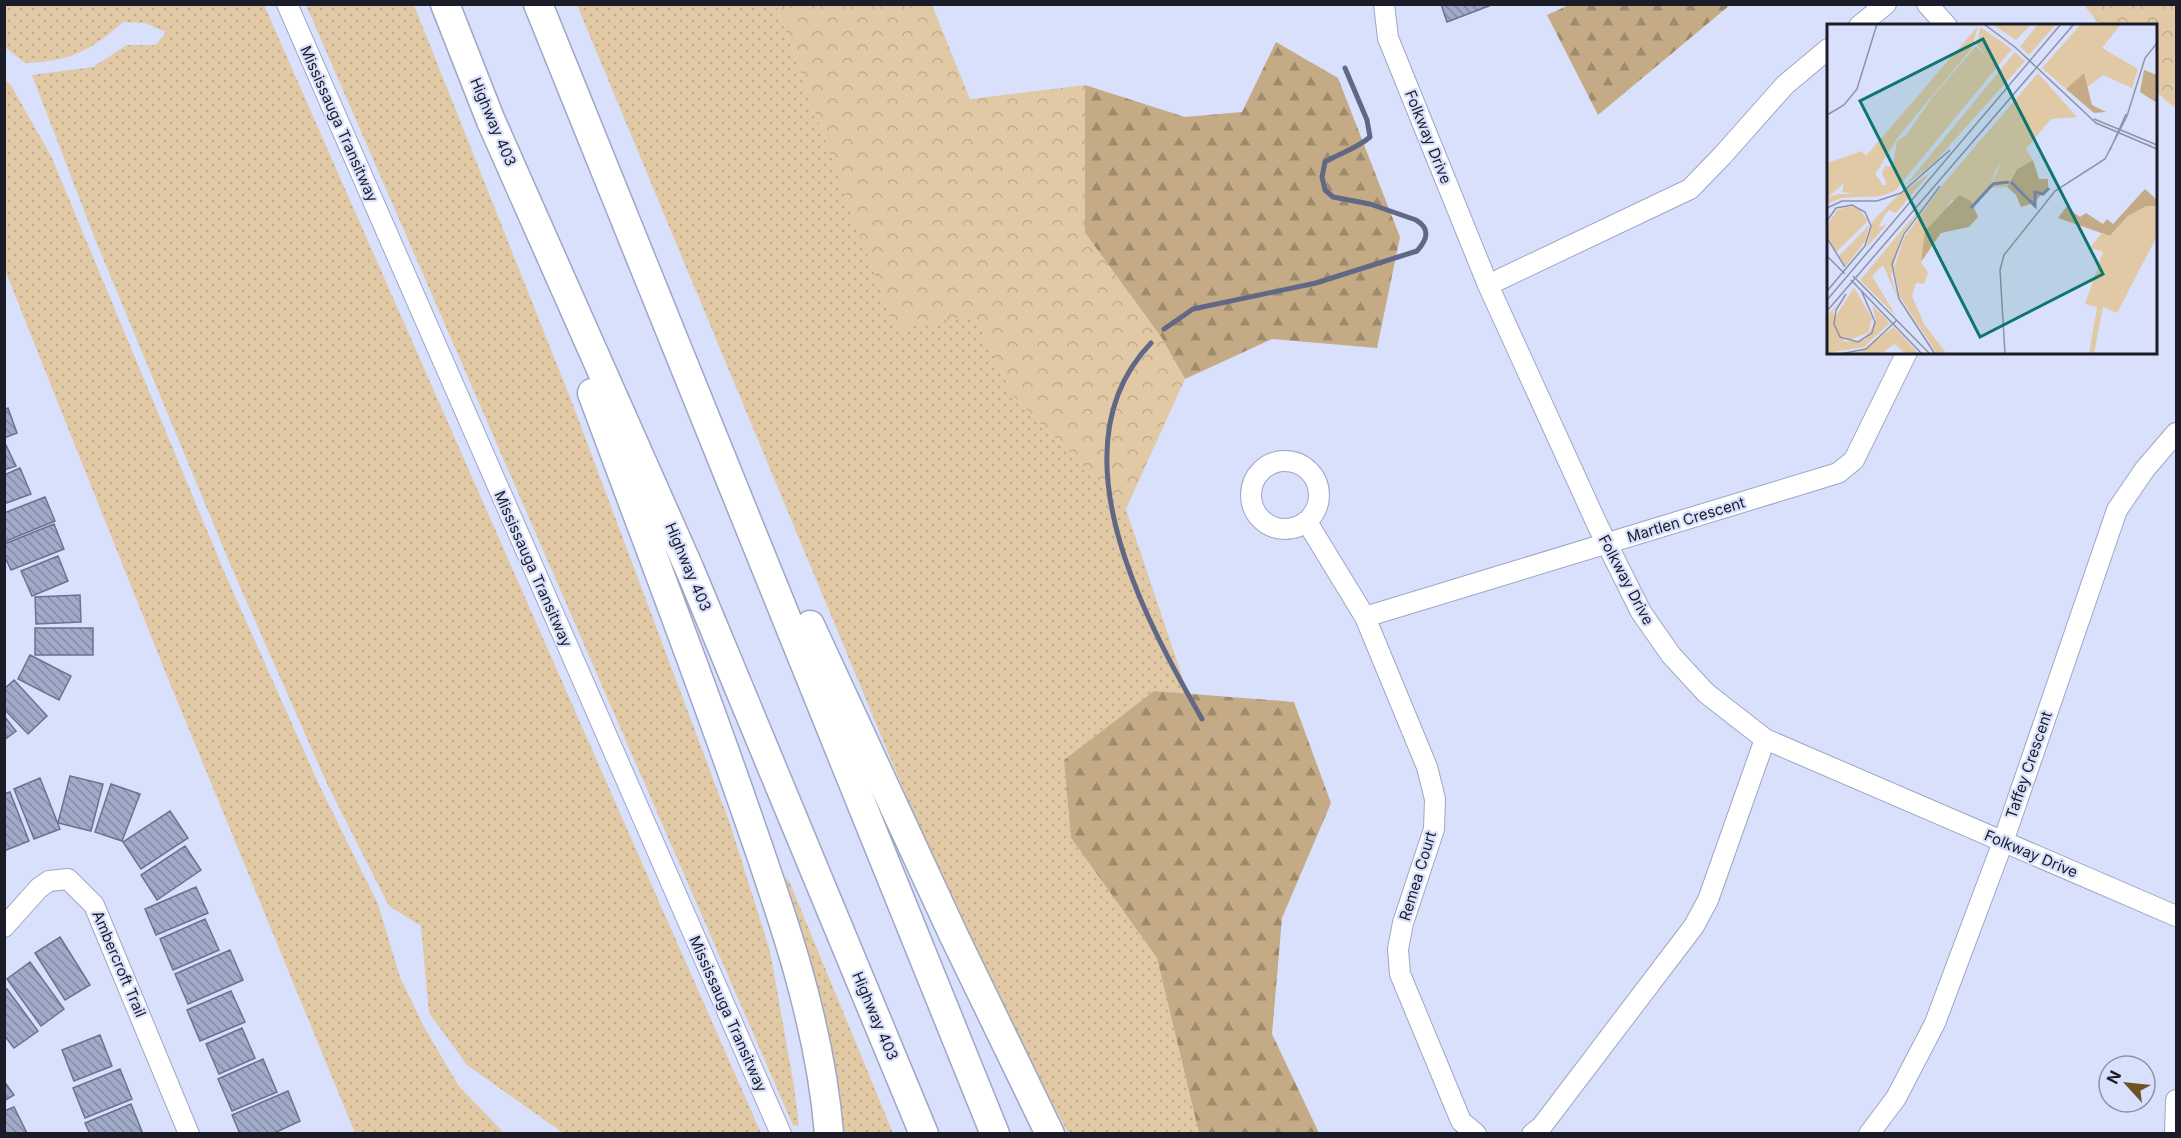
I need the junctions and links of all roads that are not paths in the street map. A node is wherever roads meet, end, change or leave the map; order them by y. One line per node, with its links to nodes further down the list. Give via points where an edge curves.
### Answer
1 (286, 4): 23 (street, Mississauga Transitway)
2 (444, 4): 10 (highway, Highway 403)
3 (538, 4): 16 (highway)
4 (1384, 4): 11 (street, Folkway Drive, via 1388,38)
5 (1886, 4): 7 (street)
6 (1927, 4): 8 (street)
7 (1861, 24)
8 (1945, 24)
9 (1827, 50): 11 (street, via 1785,85 1690,189)
10 (491, 122): 25 (highway, via 761,854 810,1017); 26 (highway, Highway 403, via 690,570)
11 (1488, 285): 15 (street, Folkway Drive)
12 (1905, 354): 15 (street, Martlen Crescent, via 1854,460 1838,473)
13 (2176, 433): 19 (street, Taffey Crescent, via 2117,510)
14 (1306, 522): 17 (street, Remea Court)
15 (1606, 544): 17 (street, Martlen Crescent); 18 (street, Folkway Drive, via 1641,612 1671,655 1706,693)
16 (782, 603): 27 (highway); 28 (highway, via 810,625)
17 (1365, 617): 29 (street, Remea Court, via 1427,767 1435,798 1434,829 1398,948 1400,974 1461,1120)
18 (1765, 739): 19 (street, Folkway Drive); 30 (street, via 1708,900 1694,926)
19 (2003, 842): 20 (street, Folkway Drive); 31 (street, Taffey Crescent, via 1935,1023 1896,1098)
20 (2176, 916)
21 (4, 927): 24 (street, Ambercroft Trail, via 49,881 68,879 94,905)
22 (2176, 1100): 32 (street)
23 (779, 1130)
24 (189, 1134)
25 (829, 1134)
26 (924, 1134)
27 (995, 1134)
28 (1050, 1134)
29 (1476, 1134)
30 (1532, 1134)
31 (1869, 1134)
32 (2175, 1134)

